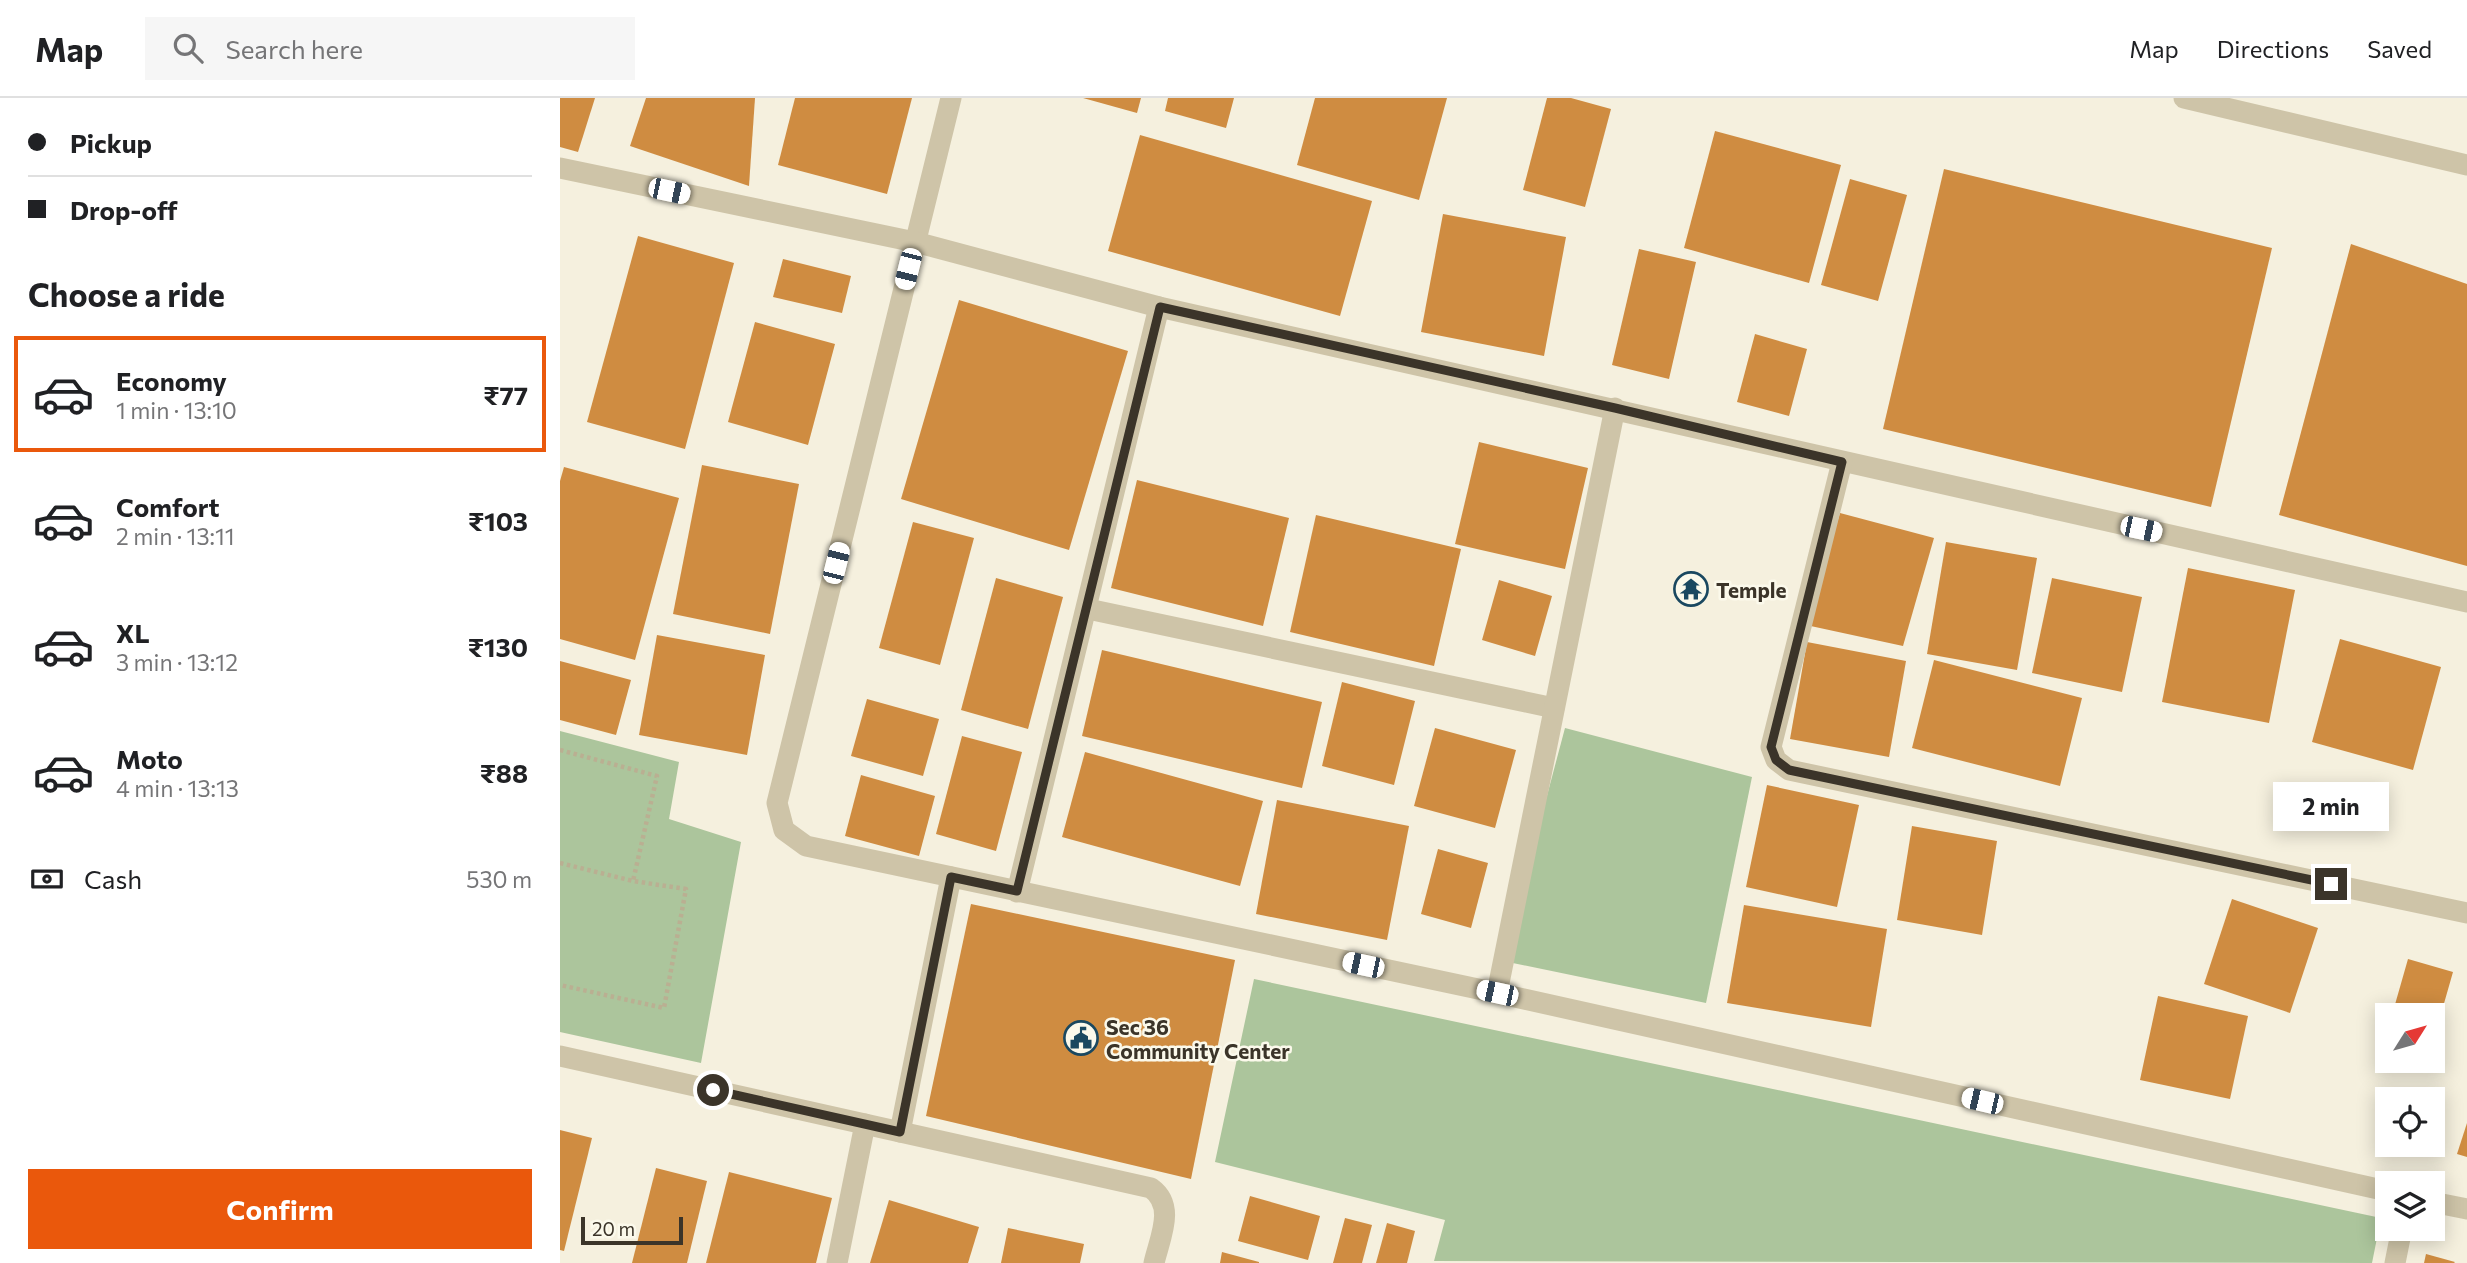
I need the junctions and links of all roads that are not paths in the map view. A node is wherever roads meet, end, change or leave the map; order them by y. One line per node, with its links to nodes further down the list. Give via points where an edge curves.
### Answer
1 (951, 98): 5 (street)
2 (2184, 98): 3 (street)
3 (2467, 165)
4 (560, 168): 5 (street)
5 (915, 242): 6 (street); 12 (street, via 777,803 784,830 806,846)
6 (1160, 307): 7 (street); 10 (street)
7 (1615, 408): 8 (street); 11 (street)
8 (1842, 462): 9 (street); 14 (street, via 1771,747 1776,760 1789,770)
9 (2467, 602)
10 (1088, 609): 11 (street); 13 (street)
11 (1553, 708): 15 (street)
12 (951, 877): 13 (street); 18 (street)
13 (1017, 891): 15 (street)
14 (2467, 913)
15 (1497, 993): 19 (street)
16 (560, 1056): 17 (street)
17 (865, 1124): 18 (street); 23 (street)
18 (900, 1132): 24 (street, via 1151,1188 1162,1196 1166,1210)
19 (2375, 1188)
20 (2445, 1205): 21 (street)
21 (2467, 1209)
22 (2399, 1241): 25 (street)
23 (836, 1263)
24 (1154, 1263)
25 (2395, 1263)

